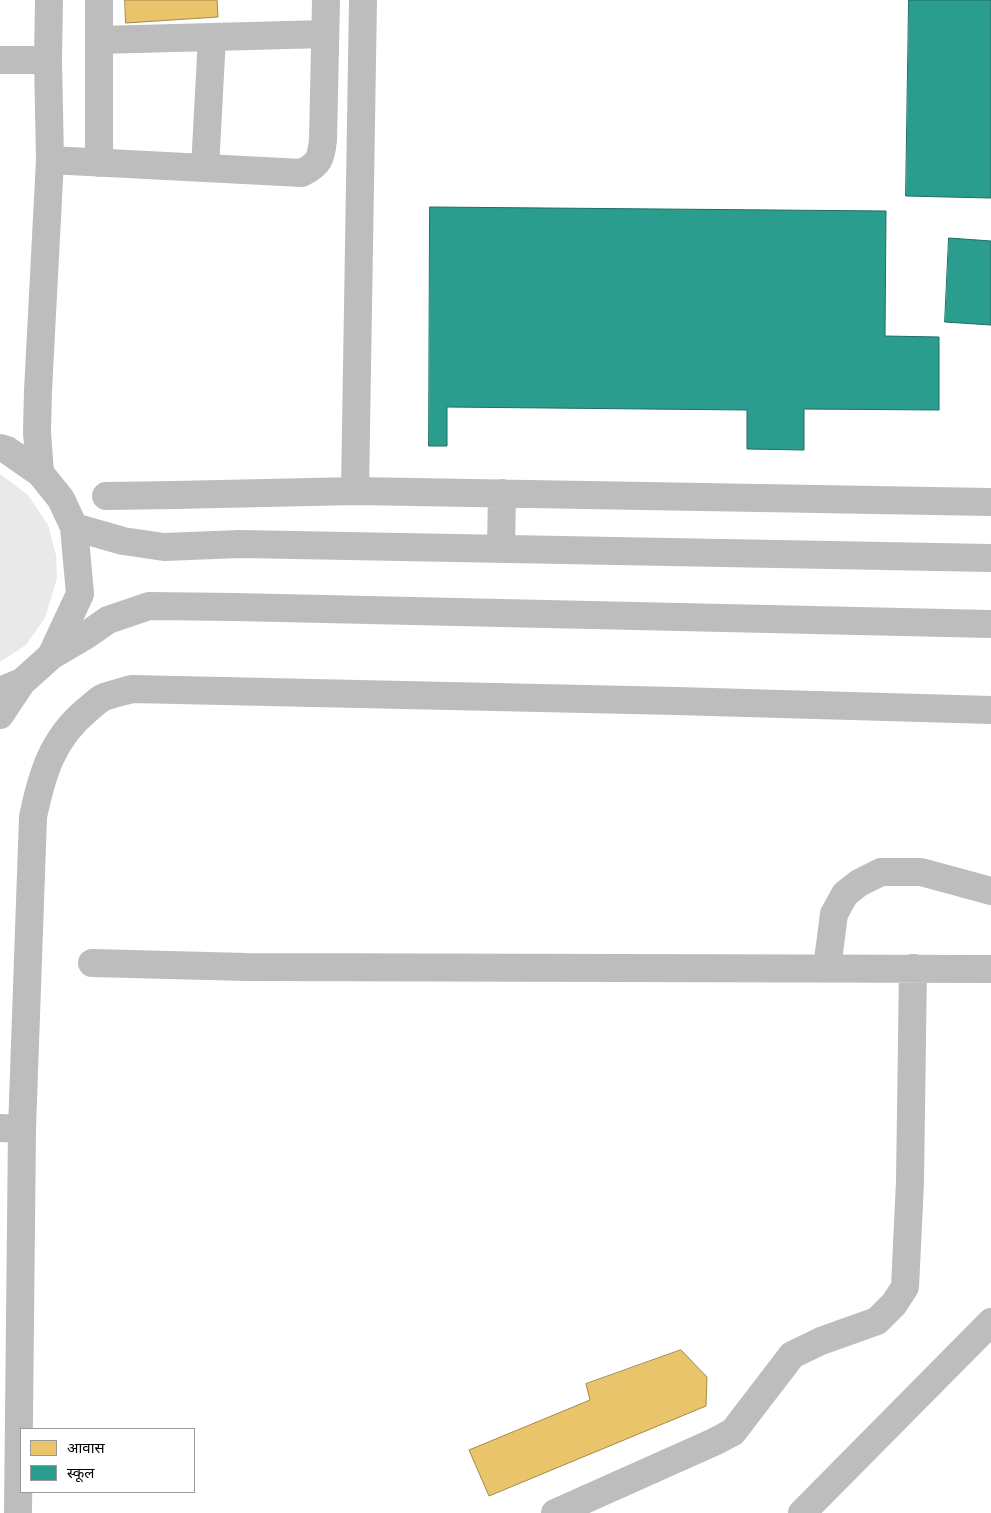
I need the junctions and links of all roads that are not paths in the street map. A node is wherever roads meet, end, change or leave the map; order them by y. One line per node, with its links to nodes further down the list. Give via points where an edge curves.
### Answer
1 (49, 0): 9 (street)
2 (99, 0): 7 (street)
3 (326, 0): 5 (street)
4 (363, 0): 15 (street)
5 (325, 34): 6 (street); 12 (street, via 323,140 321,156 314,167 302,174)
6 (212, 37): 7 (street); 12 (street)
7 (99, 40): 11 (street)
8 (0, 60): 9 (street)
9 (48, 60): 10 (street)
10 (50, 160): 11 (street); 14 (street, via 38,391)
11 (99, 163): 12 (street)
12 (205, 168)
13 (2, 443): 14 (street)
14 (40, 473): 19 (street, via 61,499)
15 (355, 491): 16 (street); 17 (street)
16 (502, 494): 18 (street); 20 (street)
17 (106, 496)
18 (991, 502)
19 (74, 527): 20 (street, via 123,541 164,546 240,544); 23 (street, via 80,594)
20 (501, 549): 21 (street)
21 (991, 558)
22 (991, 624): 23 (street, via 149,606 108,620)
23 (51, 656): 24 (street)
24 (11, 686): 26 (street)
25 (991, 710): 32 (street, via 132,689 102,698 74,721 60,739 48,760 39,788 33,817)
26 (0, 715)
27 (991, 891): 29 (street, via 921,872 881,872 859,882 845,894 834,914)
28 (92, 963): 29 (street)
29 (826, 968): 30 (street)
30 (913, 968): 31 (street); 35 (street, via 905,1287 894,1304 877,1321 792,1355 733,1432)
31 (991, 969)
32 (11, 1128): 34 (street)
33 (991, 1322): 36 (street)
34 (18, 1513)
35 (555, 1513)
36 (802, 1513)

